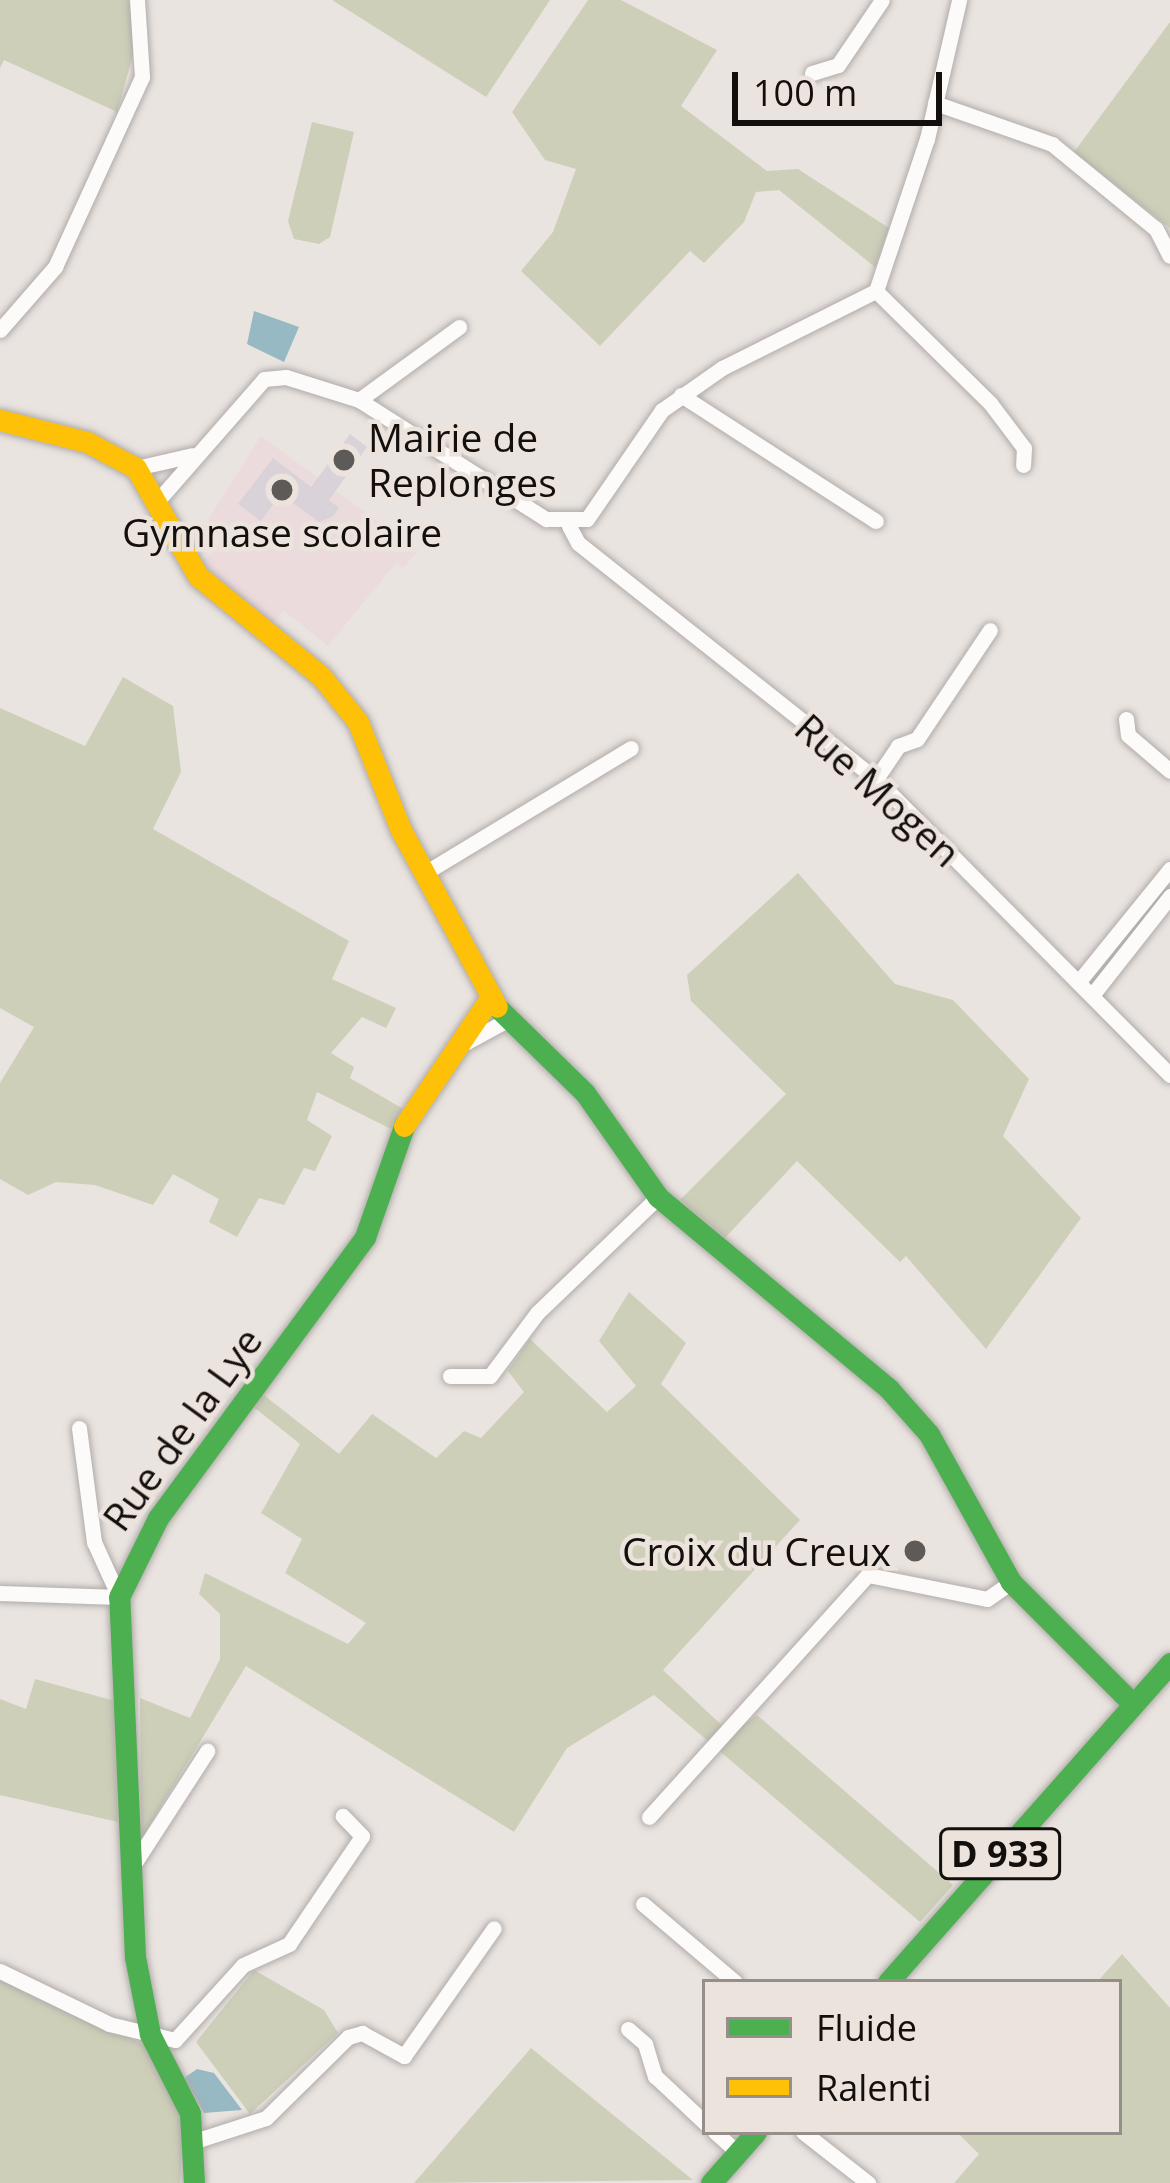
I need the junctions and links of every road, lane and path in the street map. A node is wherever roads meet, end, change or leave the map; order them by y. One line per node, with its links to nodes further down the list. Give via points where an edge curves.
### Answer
1 (136, 0): 9 (street, via 142,77 55,267)
2 (882, 0): 4 (street, via 838,65)
3 (959, 0): 5 (street)
4 (812, 73)
5 (935, 103): 6 (street, via 1052,144 1156,230); 7 (street)
6 (1170, 256)
7 (876, 291): 10 (street); 14 (street, via 990,403 1024,448)
8 (459, 327): 11 (street)
9 (0, 330)
10 (681, 395): 17 (street); 18 (street, via 609,494)
11 (358, 400): 13 (street, Rue Mogen, via 264,379); 18 (street, Rue Mogen)
12 (0, 420): 15 (street, via 87,442)
13 (196, 454): 15 (street); 16 (street)
14 (1023, 464)
15 (136, 468): 16 (street)
16 (160, 498): 25 (street, via 198,576 306,661 358,722)
17 (875, 521)
18 (569, 526): 23 (street, Rue Mogen, via 578,543)
19 (990, 630): 23 (street, via 917,739 898,746)
20 (1126, 719): 22 (street, via 1128,735)
21 (632, 748): 25 (street)
22 (1170, 771)
23 (876, 779): 27 (street, Rue Mogen)
24 (1170, 869): 27 (street)
25 (423, 874): 29 (street)
26 (1170, 896): 28 (street)
27 (1080, 980): 28 (street, Rue Mogen)
28 (1093, 994): 32 (street, Rue Mogen)
29 (491, 997): 30 (street); 31 (street, Rue de la Lye)
30 (507, 1020): 31 (street, Rue de la Lye); 33 (street, via 585,1093)
31 (467, 1042): 38 (street, Rue de la Lye, via 403,1128 365,1237 158,1518)
32 (1170, 1075)
33 (658, 1197): 34 (street, via 537,1313 490,1376); 36 (street, via 890,1389 929,1434)
34 (450, 1376)
35 (79, 1428): 38 (street, via 94,1542)
36 (1011, 1582): 40 (street); 43 (street, via 987,1599 868,1575)
37 (0, 1593): 38 (street)
38 (119, 1597): 44 (street, Rue de la Lye)
39 (1170, 1663): 40 (street, D 933)
40 (1130, 1701): 49 (street, D 933)
41 (207, 1751): 44 (street)
42 (343, 1816): 51 (street, via 362,1836 289,1944 243,1965 175,2040)
43 (649, 1817)
44 (134, 1864): 51 (street, Rue de la Lye, via 135,1957)
45 (643, 1904): 48 (street)
46 (494, 1928): 56 (street, via 404,2056 362,2033 348,2037 266,2118)
47 (0, 1971): 51 (street)
48 (731, 1979)
49 (891, 1979)
50 (628, 2029): 52 (street, via 645,2044 655,2077)
51 (150, 2034): 56 (street, Rue de la Lye)
52 (702, 2119)
53 (719, 2135): 57 (street)
54 (753, 2135): 57 (street)
55 (807, 2135): 60 (street)
56 (195, 2141): 58 (street, Rue de la Lye)
57 (738, 2153): 59 (street)
58 (194, 2183)
59 (711, 2183)
60 (868, 2183)

